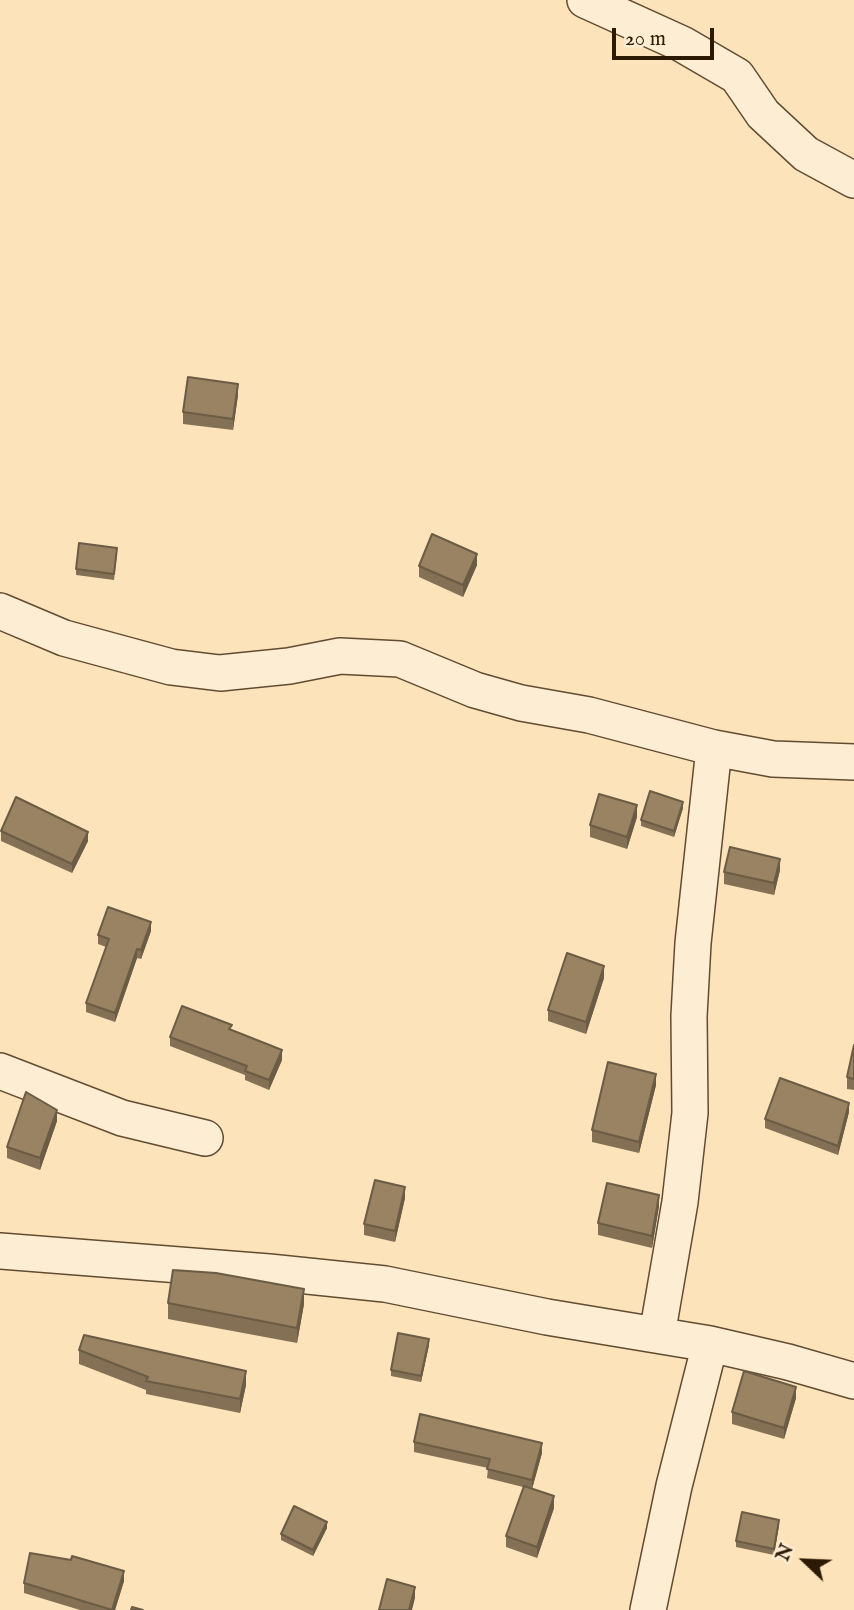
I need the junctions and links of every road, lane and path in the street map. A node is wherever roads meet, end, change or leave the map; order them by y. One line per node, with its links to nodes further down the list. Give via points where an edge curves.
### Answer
1 (585, 0): 2 (street, via 682,44 737,76 763,114 806,154)
2 (854, 180)
3 (0, 611): 4 (street, via 64,638 171,667 220,673 341,656 400,659 475,690)
4 (714, 748): 5 (street, via 773,758); 9 (street, via 693,943 690,1113)
5 (854, 762)
6 (0, 1071): 7 (street, via 122,1118)
7 (205, 1138)
8 (0, 1251): 9 (street, via 385,1284)
9 (657, 1335): 10 (street)
10 (710, 1344): 11 (street); 12 (street)
11 (854, 1381)
12 (648, 1610)

